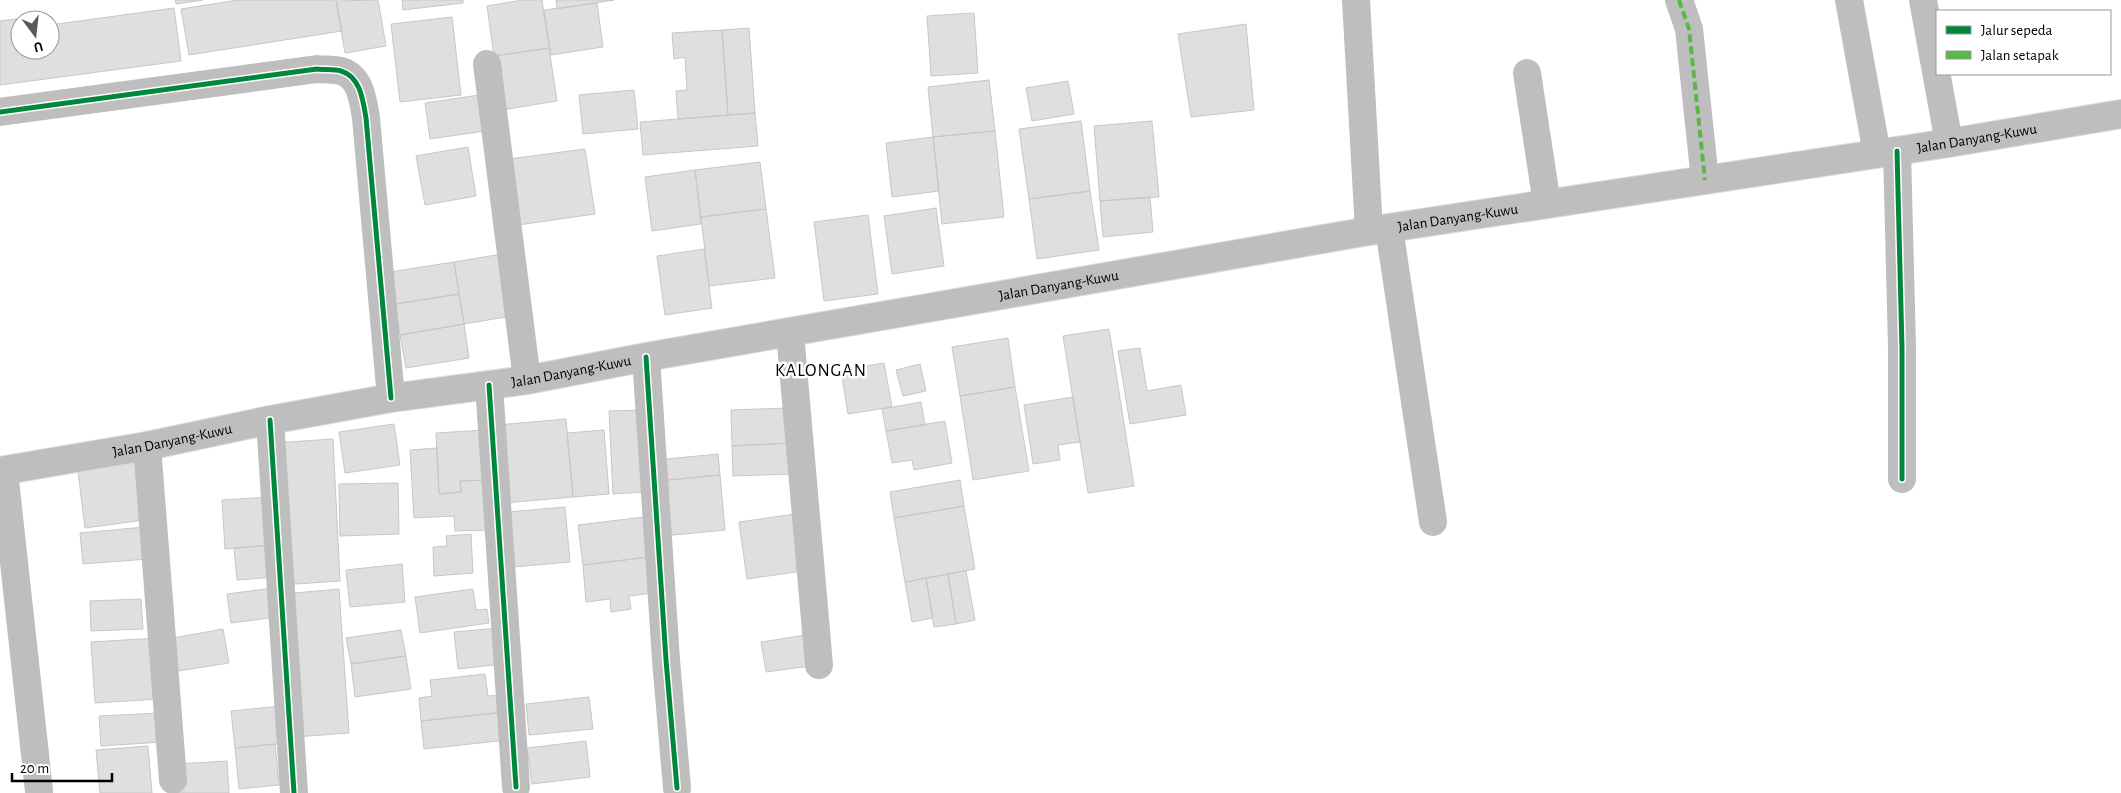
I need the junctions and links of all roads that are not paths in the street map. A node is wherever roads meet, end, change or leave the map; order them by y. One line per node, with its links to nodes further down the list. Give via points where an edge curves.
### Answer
1 (1356, 0): 15 (street)
2 (1679, 0): 13 (street, via 1689,29)
3 (1849, 0): 12 (street)
4 (1923, 0): 6 (street)
5 (487, 64): 18 (street)
6 (1936, 72)
7 (1527, 73): 14 (street)
8 (1937, 75): 11 (street)
9 (0, 112): 20 (street, via 317,69 341,70 354,78 362,94 366,118)
10 (2121, 114): 11 (street, Jalan Danyang-Kuwu)
11 (1949, 143): 12 (street, Jalan Danyang-Kuwu)
12 (1887, 152): 13 (street, Jalan Danyang-Kuwu); 24 (street, via 1902,348)
13 (1705, 180): 14 (street, Jalan Danyang-Kuwu)
14 (1547, 204): 15 (street, Jalan Danyang-Kuwu)
15 (1379, 229): 16 (street, Jalan Danyang-Kuwu); 25 (street)
16 (790, 333): 17 (street, Jalan Danyang-Kuwu); 26 (street)
17 (646, 357): 18 (street, Jalan Danyang-Kuwu); 29 (street)
18 (527, 380): 19 (street, Jalan Danyang-Kuwu)
19 (489, 385): 20 (street, Jalan Danyang-Kuwu); 28 (street)
20 (391, 398): 21 (street, Jalan Danyang-Kuwu)
21 (270, 420): 22 (street, Jalan Danyang-Kuwu); 31 (street)
22 (148, 446): 23 (street, Jalan Danyang-Kuwu); 27 (street)
23 (2, 471): 30 (street)
24 (1902, 479)
25 (1433, 522)
26 (819, 665)
27 (173, 780)
28 (516, 787)
29 (677, 788)
30 (39, 791)
31 (294, 793)

